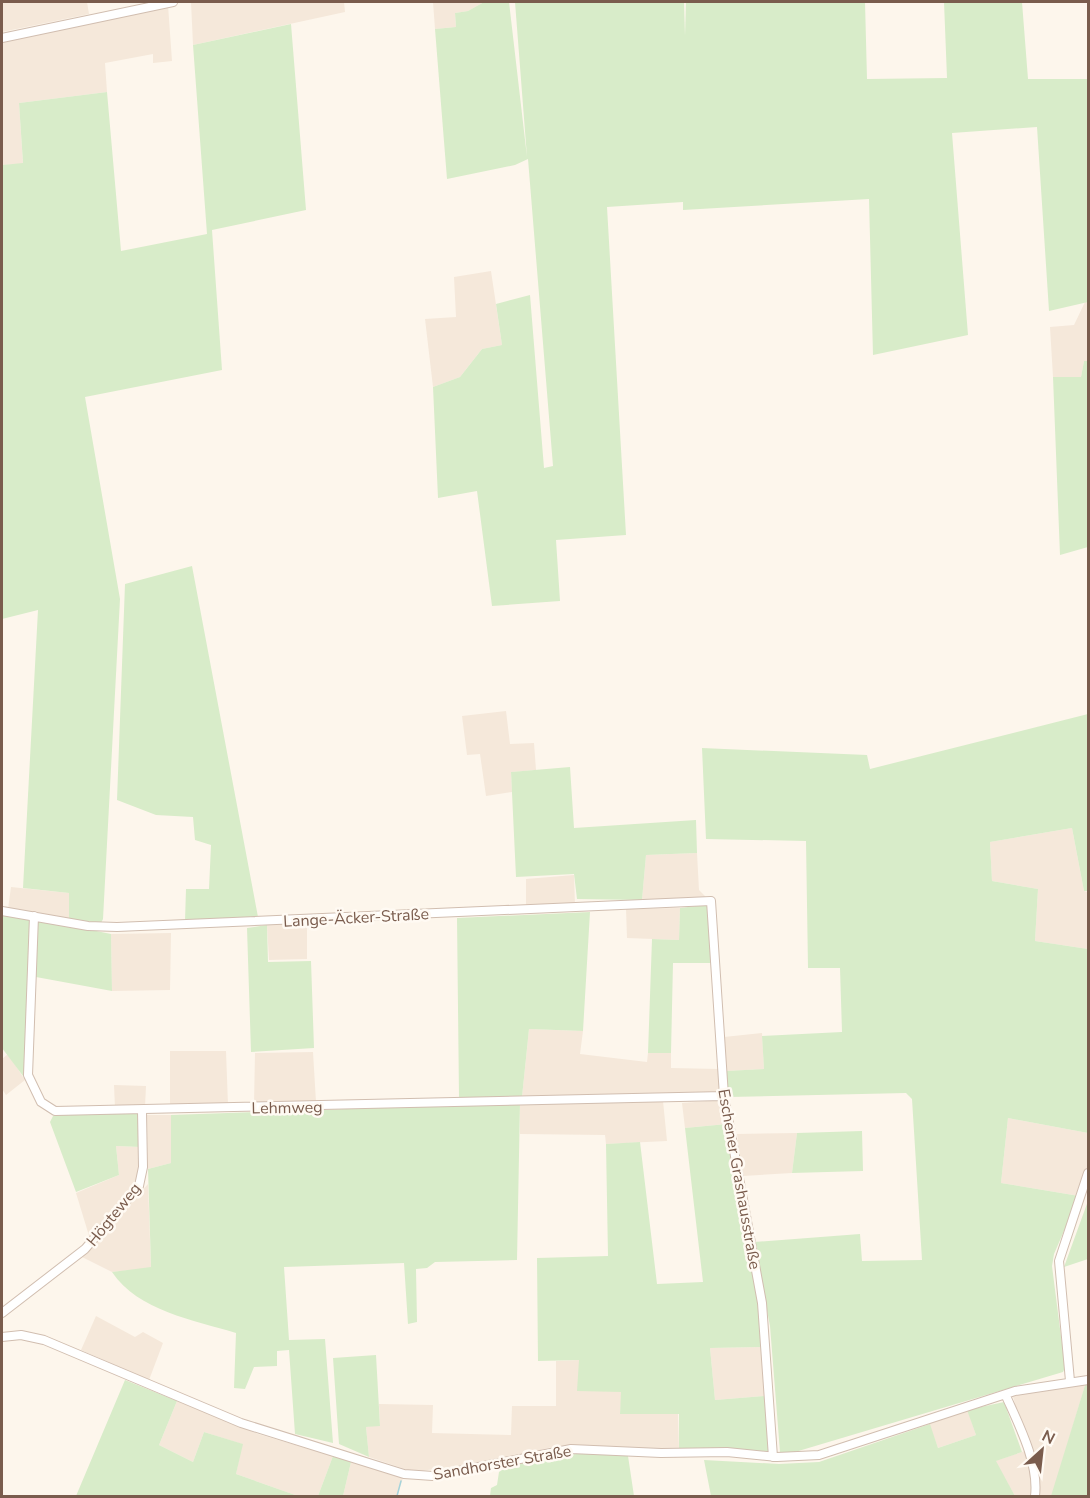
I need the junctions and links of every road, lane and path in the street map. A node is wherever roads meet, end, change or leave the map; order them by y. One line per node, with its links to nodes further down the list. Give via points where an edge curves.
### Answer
1 (173, 2): 2 (street)
2 (2, 38)
3 (711, 901): 5 (street, Lange-Äcker-Straße, via 117,927); 6 (street, Eschener Grashausstraße)
4 (2, 911): 5 (street, Lange-Äcker-Straße)
5 (34, 916): 7 (street, Lehmweg, via 28,1075 41,1102 56,1112)
6 (724, 1096): 7 (street, Lehmweg); 14 (street, Eschener Grashausstraße, via 762,1303)
7 (142, 1111): 9 (street, Högteweg, via 143,1167 139,1186 85,1249)
8 (1089, 1173): 12 (street, via 1059,1261)
9 (2, 1313)
10 (2, 1337): 14 (street, Sandhorster Straße, via 21,1335 44,1340 241,1423 404,1474 433,1476 572,1449 727,1452)
11 (1089, 1380): 12 (street, Sandhorster Straße)
12 (1070, 1381): 13 (street, Sandhorster Straße)
13 (1006, 1396): 14 (street, Sandhorster Straße, via 819,1455); 15 (street, via 1034,1473)
14 (773, 1457)
15 (1035, 1497)

